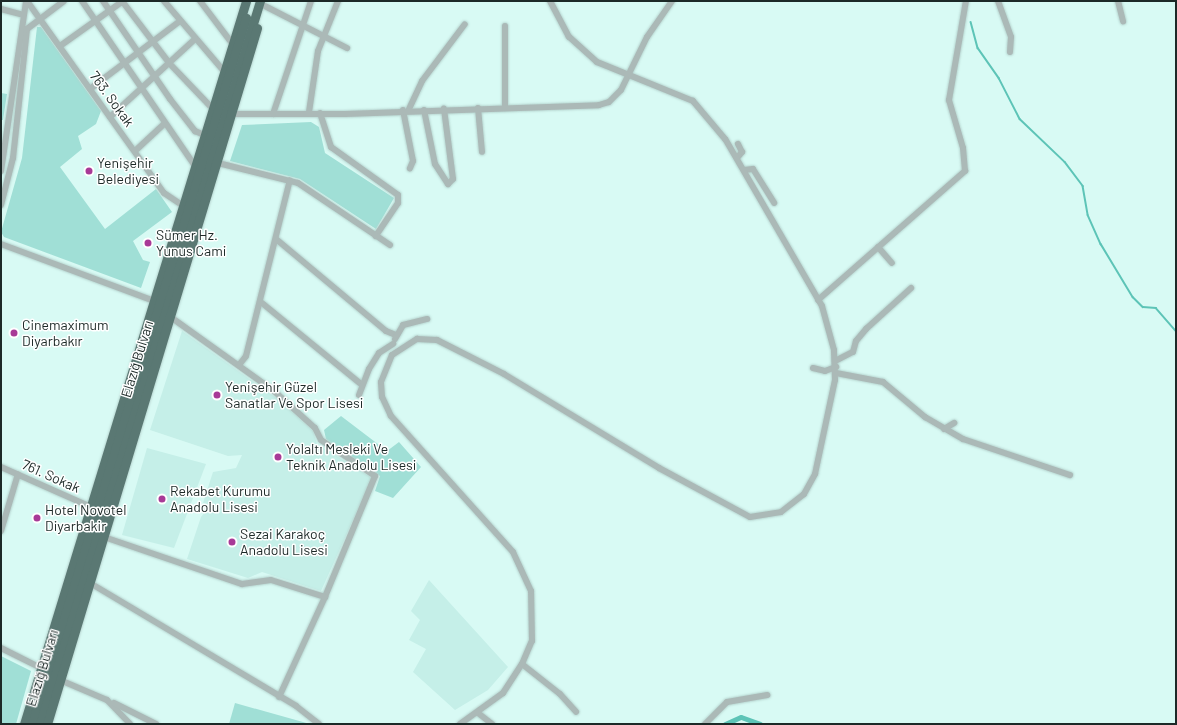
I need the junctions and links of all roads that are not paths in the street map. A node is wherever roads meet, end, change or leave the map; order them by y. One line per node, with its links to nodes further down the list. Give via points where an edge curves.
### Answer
1 (26, 1): 19 (street); 20 (street, 763. Sokak)
2 (64, 1): 20 (street)
3 (82, 1): 21 (street)
4 (103, 1): 18 (street)
5 (123, 1): 18 (street); 29 (street)
6 (164, 1): 22 (street)
7 (200, 1): 30 (street)
8 (245, 1): 30 (highway)
9 (311, 1): 25 (street)
10 (338, 1): 27 (street)
11 (550, 1): 38 (street, via 569,37 597,62)
12 (672, 1): 38 (street, via 647,37)
13 (966, 1): 72 (street, via 948,100 963,148 965,171)
14 (998, 1): 33 (street, via 1011,37)
15 (1118, 1): 23 (street)
16 (257, 2): 25 (street); 50 (highway, via 252,52); 110 (highway, Elazığ Bulvarı); 111 (highway, Elazığ Bulvarı)
17 (1, 8): 19 (street)
18 (109, 11): 21 (street); 34 (street)
19 (23, 15): 63 (street, via 13,107)
20 (40, 18): 31 (street, 763. Sokak); 66 (street, via 27,29 13,158)
21 (96, 21): 31 (street); 36 (street)
22 (180, 21): 28 (street); 29 (street)
23 (1123, 21)
24 (465, 24): 45 (street, via 424,77)
25 (303, 26): 27 (street); 51 (street)
26 (505, 26): 42 (street)
27 (324, 36): 32 (street); 48 (street, via 316,63)
28 (195, 39): 35 (street); 37 (street)
29 (152, 42): 34 (street); 35 (street)
30 (231, 42): 37 (highway)
31 (60, 46): 40 (street, 763. Sokak)
32 (347, 48)
33 (1010, 52)
34 (138, 54): 36 (street); 39 (street)
35 (170, 64): 39 (street); 43 (street)
36 (125, 65): 40 (street); 41 (street)
37 (223, 70): 43 (highway)
38 (628, 77): 42 (street, via 617,96 599,105); 58 (street, via 658,84 693,101)
39 (156, 79): 41 (street); 54 (street, via 195,131)
40 (90, 89): 52 (street, 763. Sokak)
41 (142, 90): 52 (street); 53 (street)
42 (505, 106): 44 (street)
43 (212, 108): 54 (highway)
44 (478, 108): 46 (street); 57 (street)
45 (406, 109): 47 (street); 49 (street); 61 (street, via 413,161)
46 (444, 109): 47 (street); 47 (street, via 453,180 448,184 435,164)
47 (424, 110)
48 (309, 112): 49 (street); 51 (street)
49 (320, 113): 68 (street, via 332,148 398,195 398,203)
50 (233, 114): 51 (street); 59 (highway)
51 (273, 114)
52 (110, 117): 56 (street, 763. Sokak)
53 (164, 124): 56 (street); 60 (street)
54 (204, 135): 60 (highway)
55 (738, 144): 58 (street, via 742,152)
56 (135, 151): 67 (street, 763. Sokak, via 164,193)
57 (482, 152)
58 (737, 158): 62 (street)
59 (218, 163): 64 (street); 78 (highway)
60 (195, 166): 67 (highway)
61 (410, 168)
62 (744, 170): 65 (street, via 753,169); 75 (street)
63 (1, 171)
64 (290, 180): 68 (street); 69 (street)
65 (774, 203)
66 (1, 206)
67 (183, 206): 76 (highway)
68 (376, 236): 71 (street)
69 (276, 239): 80 (street, via 386,331); 83 (street, via 246,356)
70 (1, 244): 76 (street)
71 (390, 245)
72 (878, 247): 73 (street); 75 (street)
73 (892, 262)
74 (911, 288): 84 (street, via 866,329 856,341 853,352)
75 (818, 300): 84 (street)
76 (154, 301): 95 (highway)
77 (262, 303): 86 (street)
78 (172, 318): 83 (street); 97 (highway)
79 (426, 319): 80 (street, via 403,325)
80 (396, 335): 81 (street)
81 (393, 344): 82 (street); 86 (street, via 379,354)
82 (397, 351): 84 (street, via 417,339 437,340 504,374 659,468 750,517 781,512 804,494 821,451); 101 (street, via 385,367 381,382 382,397 391,416 513,552 531,591 532,641)
83 (239, 365): 99 (street, via 308,421 320,440 375,476)
84 (836, 367): 85 (street, via 825,371); 89 (street, via 883,382)
85 (813, 368)
86 (361, 384): 87 (street)
87 (359, 395)
88 (940, 419): 89 (street)
89 (935, 423): 91 (street)
90 (954, 423): 91 (street)
91 (944, 429): 94 (street, via 1014,459)
92 (1, 466): 93 (street, 761. Sokak)
93 (18, 474): 95 (street, 761. Sokak); 96 (street)
94 (1070, 475)
95 (91, 507): 102 (highway)
96 (1, 531)
97 (104, 537): 98 (highway); 99 (street, via 242,584 271,580)
98 (90, 583): 103 (highway); 105 (street)
99 (325, 597): 105 (street)
100 (1, 648): 102 (street)
101 (522, 664): 107 (street, via 560,694); 108 (street, via 503,693)
102 (41, 668): 109 (highway)
103 (60, 680): 106 (street); 112 (highway)
104 (768, 695): 118 (street, via 727,702)
105 (279, 697): 115 (street)
106 (108, 700): 113 (street); 114 (street)
107 (576, 712)
108 (478, 714): 116 (street); 117 (street)
109 (24, 724)
110 (32, 724)
111 (40, 724)
112 (47, 724)
113 (130, 724)
114 (156, 724)
115 (319, 724)
116 (460, 724)
117 (492, 724)
118 (706, 724)

